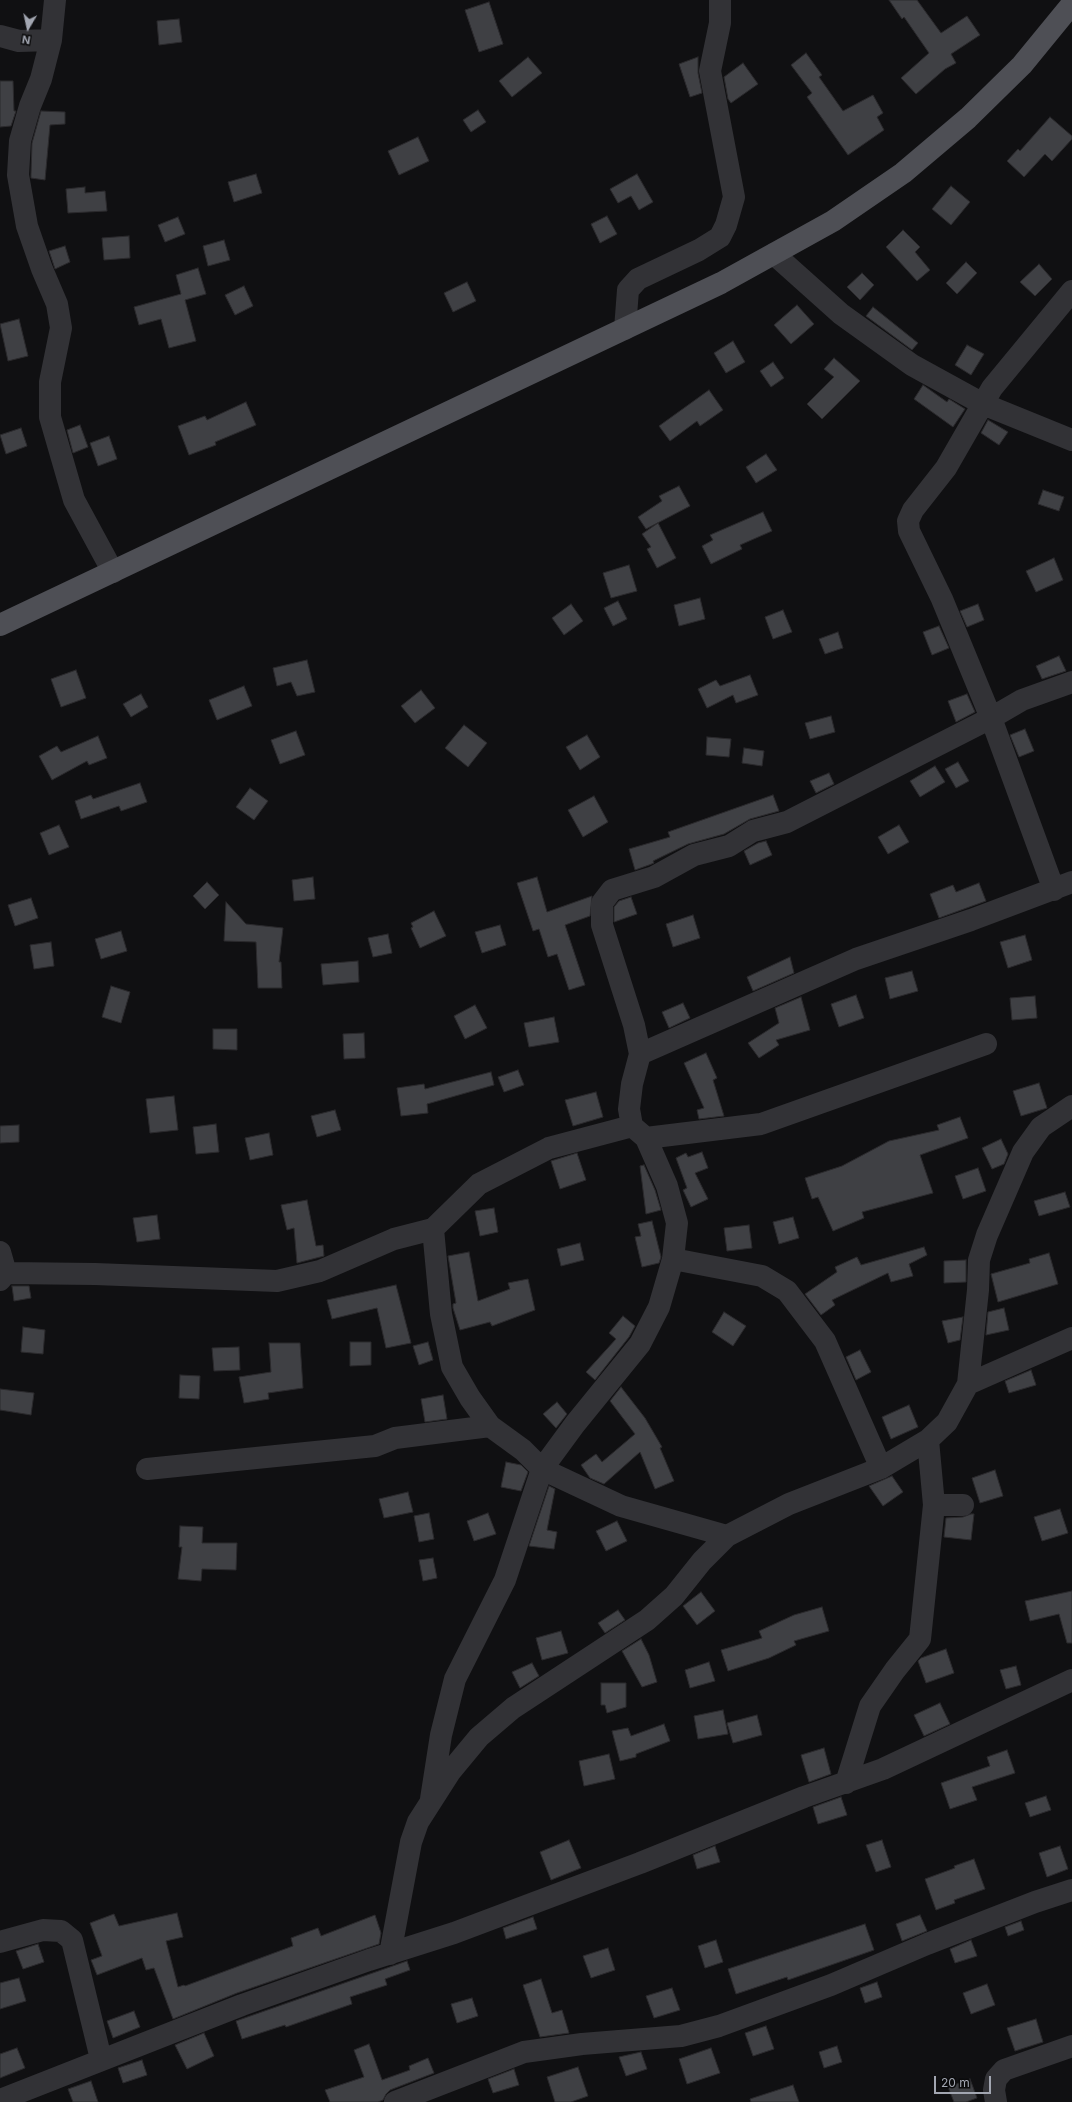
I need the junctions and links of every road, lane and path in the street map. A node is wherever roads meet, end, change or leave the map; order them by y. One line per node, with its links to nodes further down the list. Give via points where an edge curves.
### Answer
1 (55, 0): 5 (street)
2 (720, 0): 8 (street, via 720,24 710,71 734,197 726,225 720,236 700,250 638,279 628,290)
3 (1072, 4): 6 (main road, via 1022,65 968,118 903,173 833,221)
4 (0, 36): 5 (street, via 19,41)
5 (51, 40): 11 (street, via 20,141 18,175 27,226 57,304 61,328 50,382 50,417 74,500)
6 (774, 254): 8 (main road, via 721,283); 9 (street, via 841,314 912,365)
7 (1072, 291): 9 (street, via 992,388)
8 (625, 329): 11 (main road)
9 (983, 404): 10 (street); 14 (street, via 946,468 913,510 908,521 909,531 942,599)
10 (1072, 440)
11 (112, 572): 12 (main road)
12 (0, 625)
13 (1072, 682): 14 (street, via 1022,700)
14 (991, 718): 15 (street); 17 (street, via 787,822 753,831 729,846 694,855 654,877 612,890 602,903 602,925 634,1025)
15 (1063, 886): 17 (street, via 856,959)
16 (986, 1044): 19 (street, via 761,1124)
17 (640, 1054): 19 (street, via 629,1109)
18 (1072, 1106): 25 (street, via 1041,1127 1023,1152 987,1235 979,1260)
19 (639, 1132): 20 (street, via 549,1148 479,1184); 22 (street, via 667,1186 678,1223)
20 (434, 1229): 23 (street, via 394,1239 320,1272 277,1281 95,1274); 26 (street, via 441,1314 452,1367)
21 (0, 1252): 23 (street)
22 (673, 1259): 28 (street, via 762,1276 787,1291 825,1341); 30 (street, via 659,1307 640,1344)
23 (3, 1277)
24 (1072, 1338): 25 (street)
25 (968, 1384): 27 (street, via 947,1422)
26 (490, 1426): 29 (street, via 395,1438 375,1446); 30 (street, via 523,1450)
27 (928, 1440): 28 (street); 31 (street)
28 (881, 1468): 33 (street, via 789,1504)
29 (147, 1469)
30 (542, 1469): 33 (street, via 621,1506); 36 (street, via 505,1580 455,1679 441,1734)
31 (934, 1505): 32 (street); 35 (street, via 920,1638 870,1706)
32 (963, 1505)
33 (727, 1536): 36 (street, via 702,1561 674,1596 647,1620 513,1708 479,1737)
34 (1072, 1680): 35 (street, via 883,1770)
35 (846, 1783): 39 (street, via 454,1933)
36 (431, 1799): 39 (street, via 418,1822 411,1842)
37 (1072, 1890): 43 (street, via 1035,1902 831,1985 719,2026 681,2036 582,2044 524,2052)
38 (0, 1942): 41 (street, via 43,1930 61,1931 72,1940)
39 (390, 1954): 41 (street, via 242,2005)
40 (1072, 2046): 44 (street, via 1004,2070 996,2078)
41 (101, 2059): 42 (street)
42 (0, 2100)
43 (395, 2102)
44 (996, 2102)

